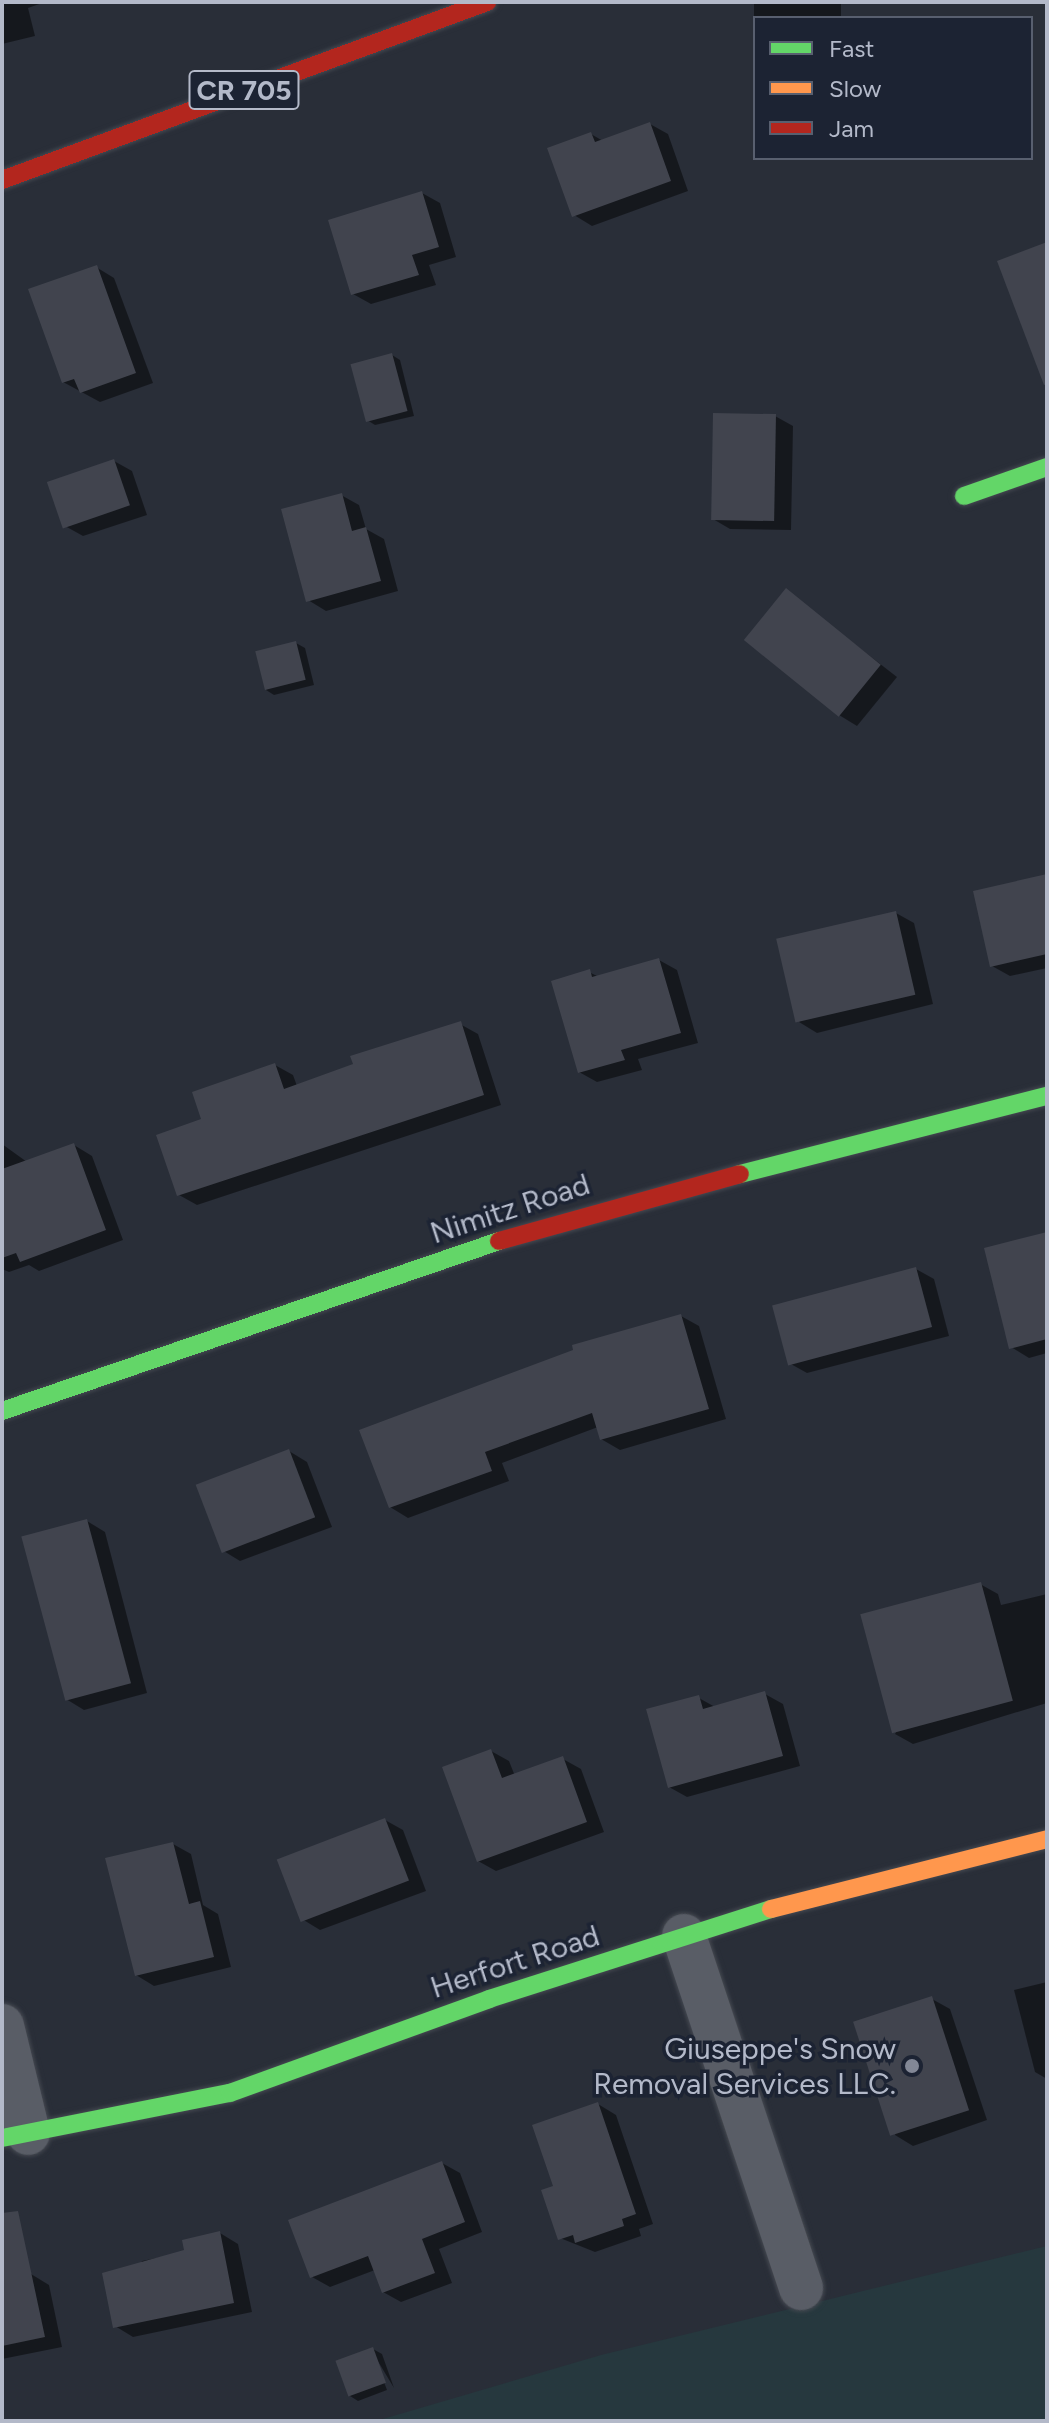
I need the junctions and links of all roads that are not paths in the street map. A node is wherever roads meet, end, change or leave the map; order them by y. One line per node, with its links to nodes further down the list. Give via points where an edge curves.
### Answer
1 (487, 2): 2 (street, CR 705)
2 (2, 180)
3 (1047, 467): 4 (street)
4 (964, 496)
5 (1047, 1096): 6 (street, Nimitz Road, via 560,1220)
6 (2, 1411)
7 (1047, 1839): 8 (street, Herfort Road, via 806,1898)
8 (684, 1936): 10 (street, Herfort Road, via 230,2093); 11 (street)
9 (2, 2026): 10 (street)
10 (15, 2135)
11 (801, 2288)

